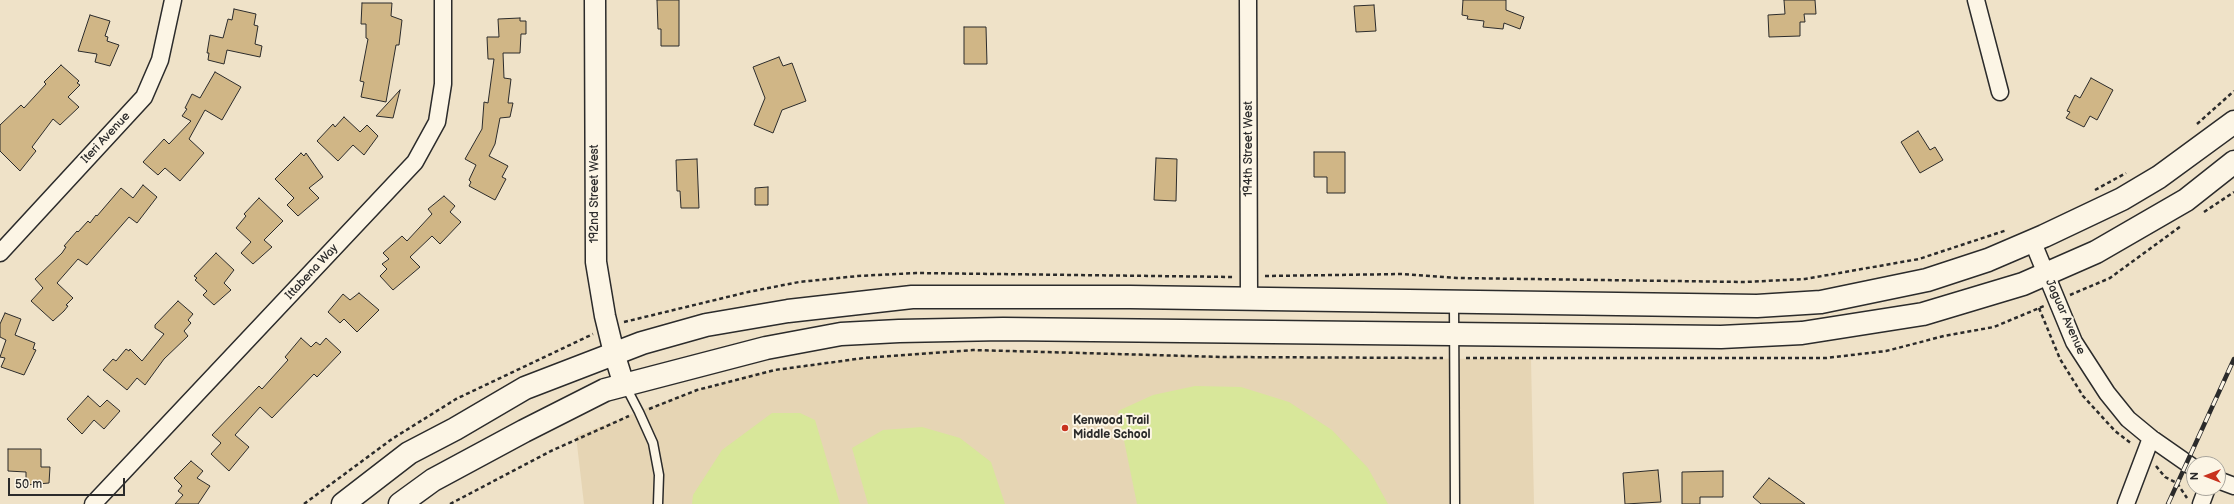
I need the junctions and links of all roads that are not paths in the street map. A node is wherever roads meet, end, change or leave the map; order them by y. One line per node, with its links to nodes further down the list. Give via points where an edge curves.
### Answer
1 (173, 0): 10 (street, Iteri Avenue, via 160,60 144,97)
2 (443, 0): 19 (street, Ittabena Way, via 443,84 437,122 415,162)
3 (595, 0): 15 (street, 192nd Street West, via 596,250 599,287)
4 (1248, 0): 12 (street, 194th Street West)
5 (1976, 0): 6 (street)
6 (2000, 92)
7 (2234, 122): 9 (main road, via 2159,177 2122,199)
8 (2234, 162): 11 (main road, via 2186,200 2096,252)
9 (2032, 240): 11 (street, Jaguar Avenue); 13 (main road, via 1988,260 1927,280 1821,302 1757,306)
10 (0, 253)
11 (2046, 274): 14 (main road, via 2023,284 1923,314 1802,333 1721,337); 17 (street, Jaguar Avenue, via 2071,335 2086,362 2128,419)
12 (1249, 299): 13 (main road); 15 (main road, via 912,297 788,311 706,325)
13 (1454, 302): 14 (lane)
14 (1454, 334): 16 (main road, via 1010,329 841,334 766,348); 23 (lane)
15 (614, 353): 16 (street, 192nd Street West); 20 (main road, via 525,388 409,453)
16 (624, 385): 21 (main road, via 605,390 524,431 427,484); 22 (lane, via 640,412 653,443 659,475)
17 (2151, 438): 18 (street, Jaguar Avenue); 24 (street)
18 (2186, 462)
19 (93, 504)
20 (343, 504)
21 (400, 504)
22 (658, 504)
23 (1455, 504)
24 (2126, 504)

